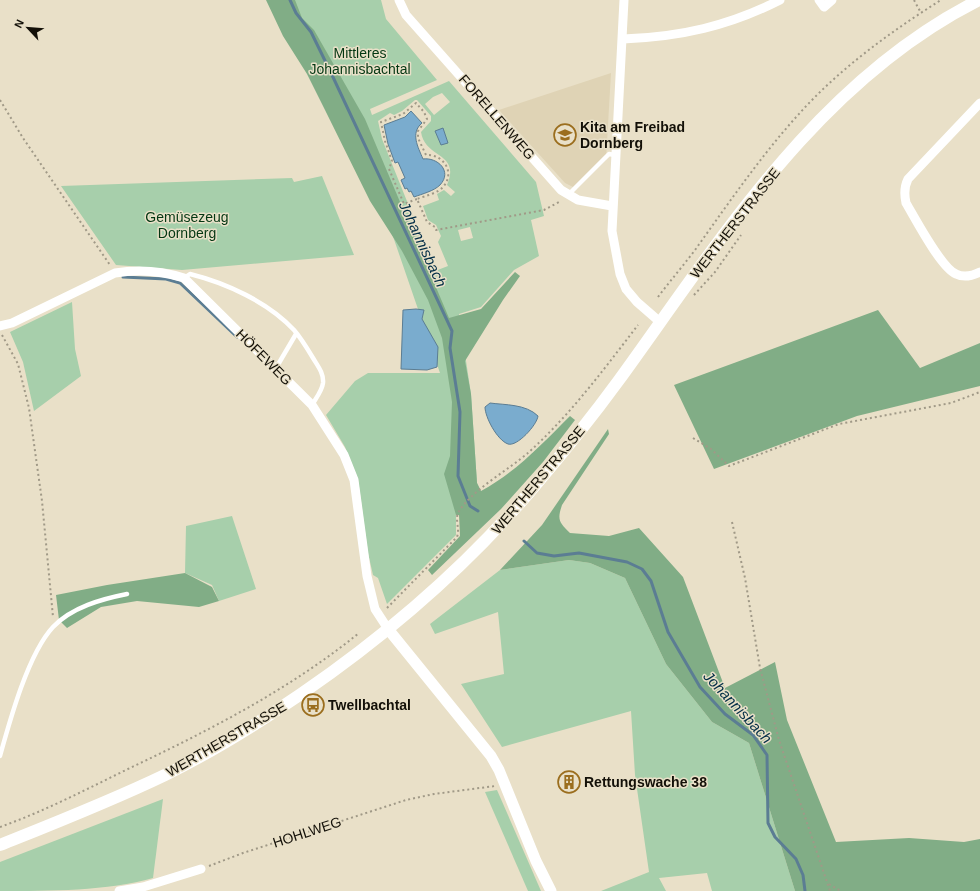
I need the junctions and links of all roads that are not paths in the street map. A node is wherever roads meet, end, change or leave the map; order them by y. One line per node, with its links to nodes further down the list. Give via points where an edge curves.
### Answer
1 (400, 0): 10 (street, FORELLENWEG, via 406,15)
2 (624, 0): 7 (street)
3 (780, 0): 7 (street, via 725,23 695,32)
4 (819, 0): 5 (street, via 824,6)
5 (832, 0)
6 (979, 0): 14 (main road, WERTHERSTRASSE, via 898,50 856,84 823,116 761,186)
7 (623, 39): 9 (street)
8 (980, 103): 12 (street, via 908,179 904,195 906,203 947,268 961,276)
9 (616, 154): 10 (lane, via 609,154); 11 (street)
10 (568, 195): 11 (street, FORELLENWEG, via 587,203)
11 (612, 206): 14 (street, via 612,231 620,274 626,289)
12 (980, 272)
13 (184, 278): 15 (street, HÖFEWEG, via 151,271 115,273 12,323); 16 (lane, via 190,274 202,277 250,298 279,317); 17 (street, HÖFEWEG)
14 (660, 322): 20 (main road, WERTHERSTRASSE, via 618,382 530,492 469,558)
15 (0, 326)
16 (296, 334): 17 (lane); 18 (lane, via 321,371 323,382 319,395)
17 (276, 368): 18 (street, HÖFEWEG)
18 (312, 405): 20 (street, HÖFEWEG, via 344,455 354,480 367,576 378,616)
19 (127, 594): 21 (lane, via 91,604 53,627 28,670)
20 (388, 629): 22 (main road, WERTHERSTRASSE, via 342,665 270,714 195,760 104,803); 25 (street, via 494,761)
21 (0, 756)
22 (0, 845)
23 (201, 869): 24 (street, via 143,887)
24 (119, 891)
25 (551, 891)

